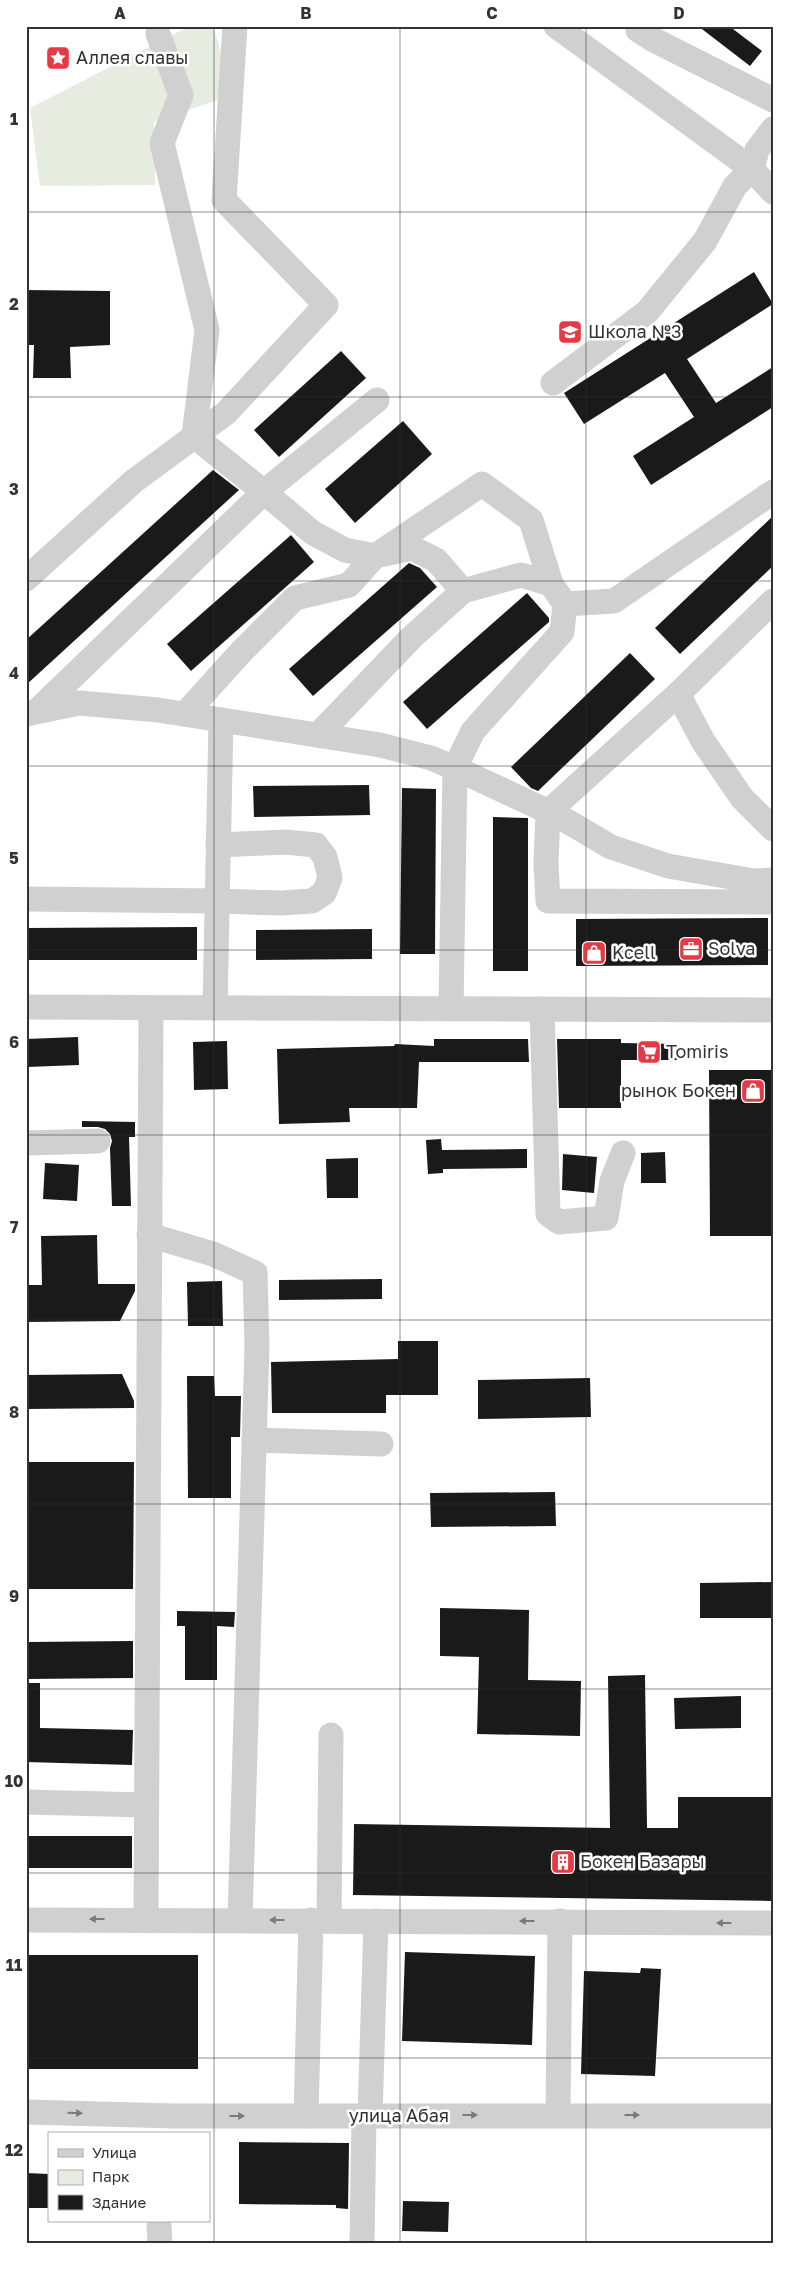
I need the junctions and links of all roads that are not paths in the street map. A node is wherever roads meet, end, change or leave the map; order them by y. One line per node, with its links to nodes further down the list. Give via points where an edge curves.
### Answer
1 (235, 26): 11 (street, via 224,200 326,305 226,413)
2 (556, 26): 7 (street)
3 (638, 26): 5 (street, via 638,30 652,39)
4 (158, 34): 11 (street, via 182,94 162,142 207,330)
5 (773, 100)
6 (773, 129): 7 (street, via 757,150)
7 (752, 169): 8 (street); 9 (street, via 735,186 705,242 647,312)
8 (773, 192)
9 (553, 383)
10 (377, 400): 12 (street)
11 (194, 436): 12 (street); 15 (street, via 134,481)
12 (264, 492): 14 (street, via 313,533 344,550); 20 (street)
13 (773, 492): 17 (street, via 614,601)
14 (375, 556): 16 (street, via 412,548 436,560); 17 (street, via 482,484 531,520); 21 (street, via 349,585 295,598)
15 (26, 579)
16 (463, 591): 17 (street, via 521,575); 23 (street, via 411,638)
17 (558, 594): 24 (street, via 562,632 473,731)
18 (773, 601): 19 (street)
19 (678, 694): 25 (street); 26 (street, via 742,798)
20 (32, 712): 21 (street, via 79,704)
21 (185, 714): 22 (street)
22 (221, 720): 23 (street); 27 (street)
23 (320, 734): 24 (street, via 380,745)
24 (456, 768): 25 (street); 35 (street)
25 (548, 812): 28 (street, via 611,847 668,866 754,881); 31 (street, via 548,901)
26 (773, 829)
27 (218, 845): 30 (street); 30 (street, via 285,842 316,845 325,857 330,878 324,893 312,901)
28 (773, 880)
29 (26, 899): 30 (street)
30 (217, 900): 34 (street)
31 (773, 902)
32 (26, 1007): 33 (street)
33 (151, 1008): 34 (street); 41 (street)
34 (215, 1008): 35 (street)
35 (451, 1008): 36 (street)
36 (542, 1008): 37 (street); 40 (street, via 548,1214 559,1222 606,1218 612,1181)
37 (773, 1010)
38 (98, 1141): 39 (street)
39 (26, 1143)
40 (623, 1153)
41 (149, 1235): 42 (street, via 213,1254 255,1274); 46 (street)
42 (254, 1440): 43 (street); 49 (street)
43 (381, 1444)
44 (331, 1735): 50 (street)
45 (26, 1802): 46 (street)
46 (146, 1805): 47 (street)
47 (146, 1919): 48 (street, one-way to 48); 49 (street)
48 (26, 1920)
49 (240, 1920): 50 (street, one-way to 49)
50 (320, 1920): 51 (street); 56 (street)
51 (376, 1921): 52 (street, one-way to 51); 57 (street)
52 (560, 1921): 53 (street, one-way to 52); 55 (street)
53 (773, 1923)
54 (26, 2112): 56 (street, улица Абая, one-way to 56)
55 (558, 2114): 57 (street, улица Абая, one-way to 55); 58 (street, улица Абая, one-way to 58)
56 (306, 2116): 57 (street, улица Абая)
57 (367, 2116): 59 (street)
58 (773, 2116)
59 (362, 2244)

